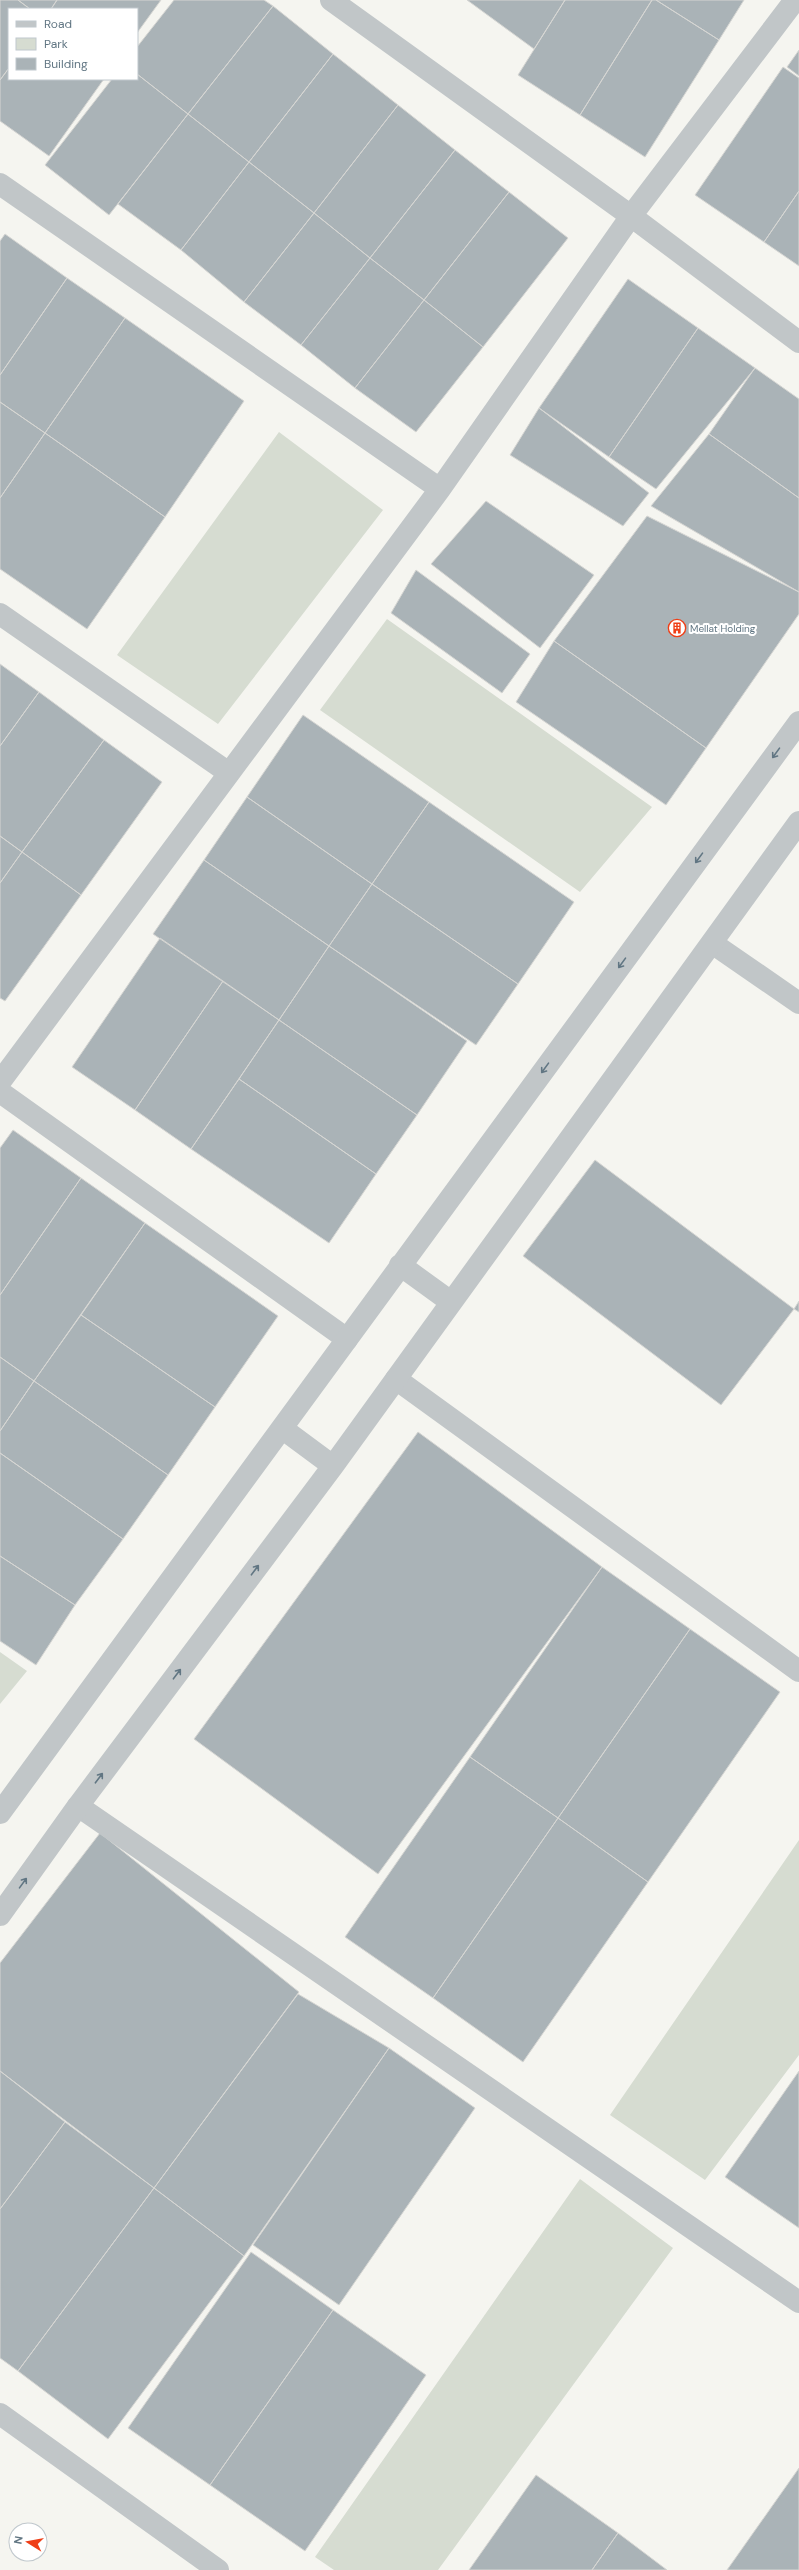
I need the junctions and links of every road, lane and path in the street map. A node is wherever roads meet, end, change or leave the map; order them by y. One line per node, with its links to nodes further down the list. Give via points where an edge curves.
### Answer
1 (331, 0): 4 (street)
2 (795, 0): 4 (street)
3 (0, 184): 6 (street)
4 (631, 216): 5 (street); 6 (street)
5 (799, 342)
6 (440, 489): 9 (street)
7 (0, 614): 9 (street)
8 (799, 722): 15 (street, one-way to 15)
9 (229, 773): 13 (street)
10 (799, 822): 11 (street)
11 (712, 943): 12 (street); 16 (street)
12 (799, 1003)
13 (0, 1082)
14 (0, 1092): 17 (street)
15 (400, 1265): 16 (street); 17 (street)
16 (451, 1302): 18 (street)
17 (347, 1339): 19 (street)
18 (396, 1379): 20 (street); 21 (street)
19 (283, 1429): 20 (street); 23 (street)
20 (333, 1466): 22 (street, one-way to 20)
21 (799, 1671)
22 (78, 1806): 24 (street, one-way to 22); 25 (street)
23 (0, 1813)
24 (0, 1914)
25 (799, 2302)
26 (0, 2414): 27 (street)
27 (218, 2570)

